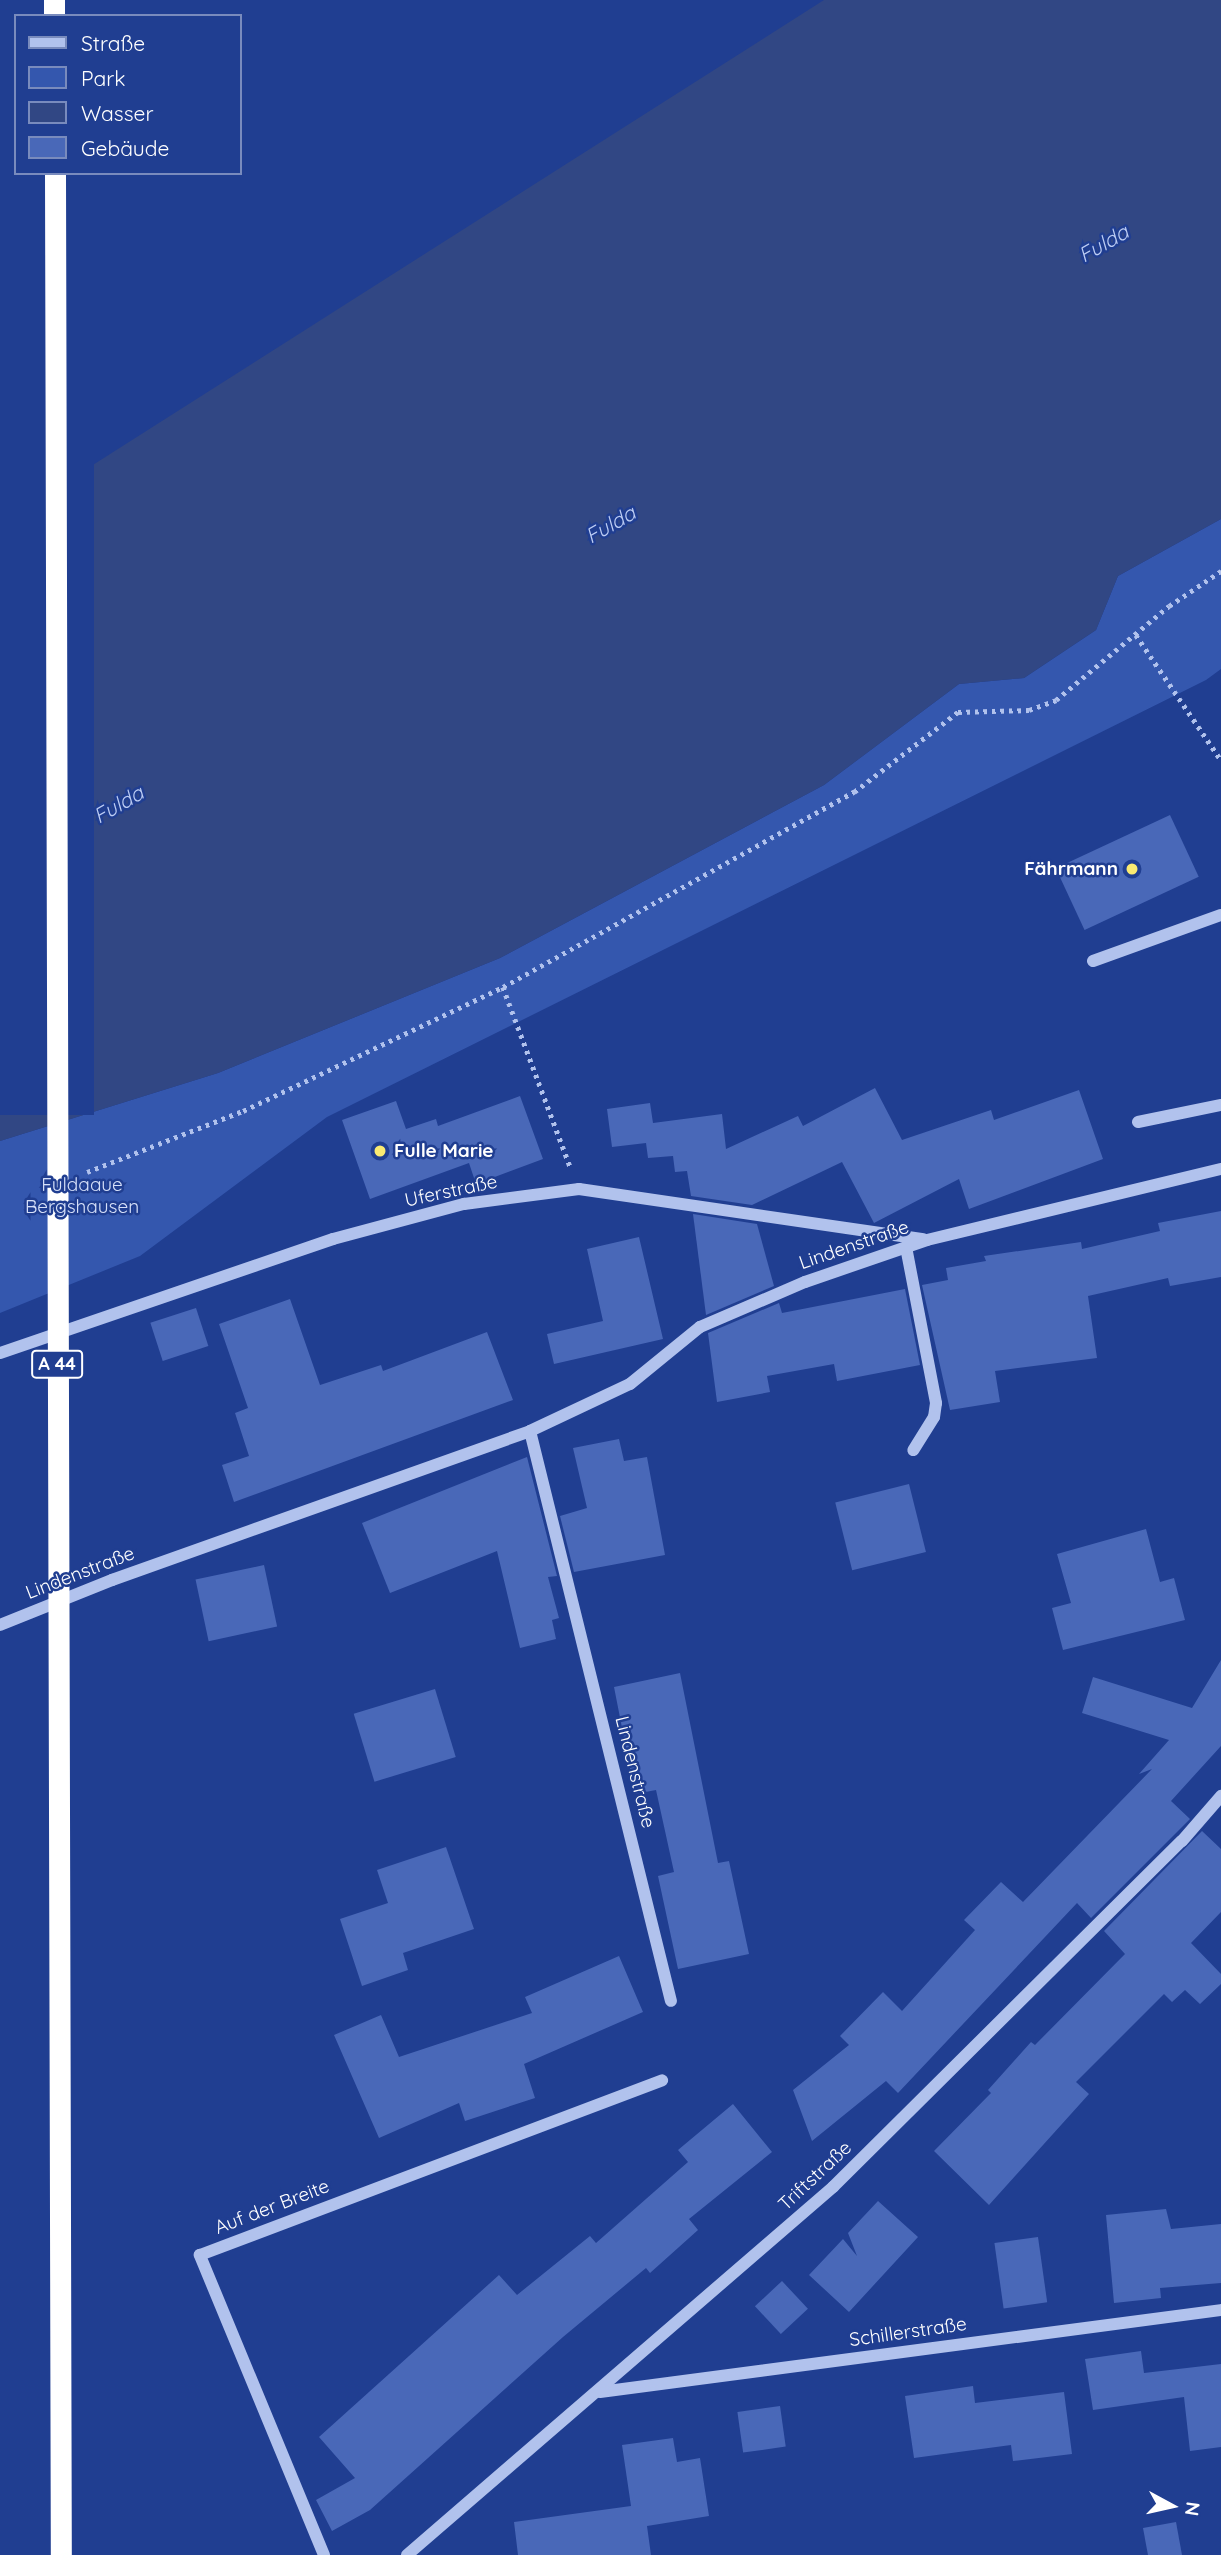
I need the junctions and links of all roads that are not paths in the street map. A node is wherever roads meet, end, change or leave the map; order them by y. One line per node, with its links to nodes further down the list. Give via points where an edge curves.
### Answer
1 (55, 175): 18 (highway, A 44, bridge)
2 (1221, 915): 3 (street)
3 (1093, 961)
4 (1221, 1105): 5 (street)
5 (1138, 1122)
6 (1221, 1169): 7 (street, Lindenstraße)
7 (927, 1240): 8 (street, Lindenstraße); 9 (street, Uferstraße, via 579,1189 464,1204 333,1239)
8 (906, 1247): 10 (street, Lindenstraße, via 805,1282 700,1327 630,1384); 11 (street, via 936,1403 934,1417)
9 (0, 1353)
10 (530, 1431): 12 (street, Lindenstraße, via 112,1580); 14 (street, Lindenstraße)
11 (913, 1450)
12 (0, 1625)
13 (1221, 1796): 17 (street, Triftstraße, via 1182,1841 833,2187)
14 (671, 2001)
15 (662, 2080): 19 (street, Auf der Breite, via 200,2255)
16 (1221, 2310): 17 (street, Schillerstraße)
17 (599, 2392): 20 (street, Triftstraße)
18 (61, 2555)
19 (324, 2555)
20 (407, 2555)

